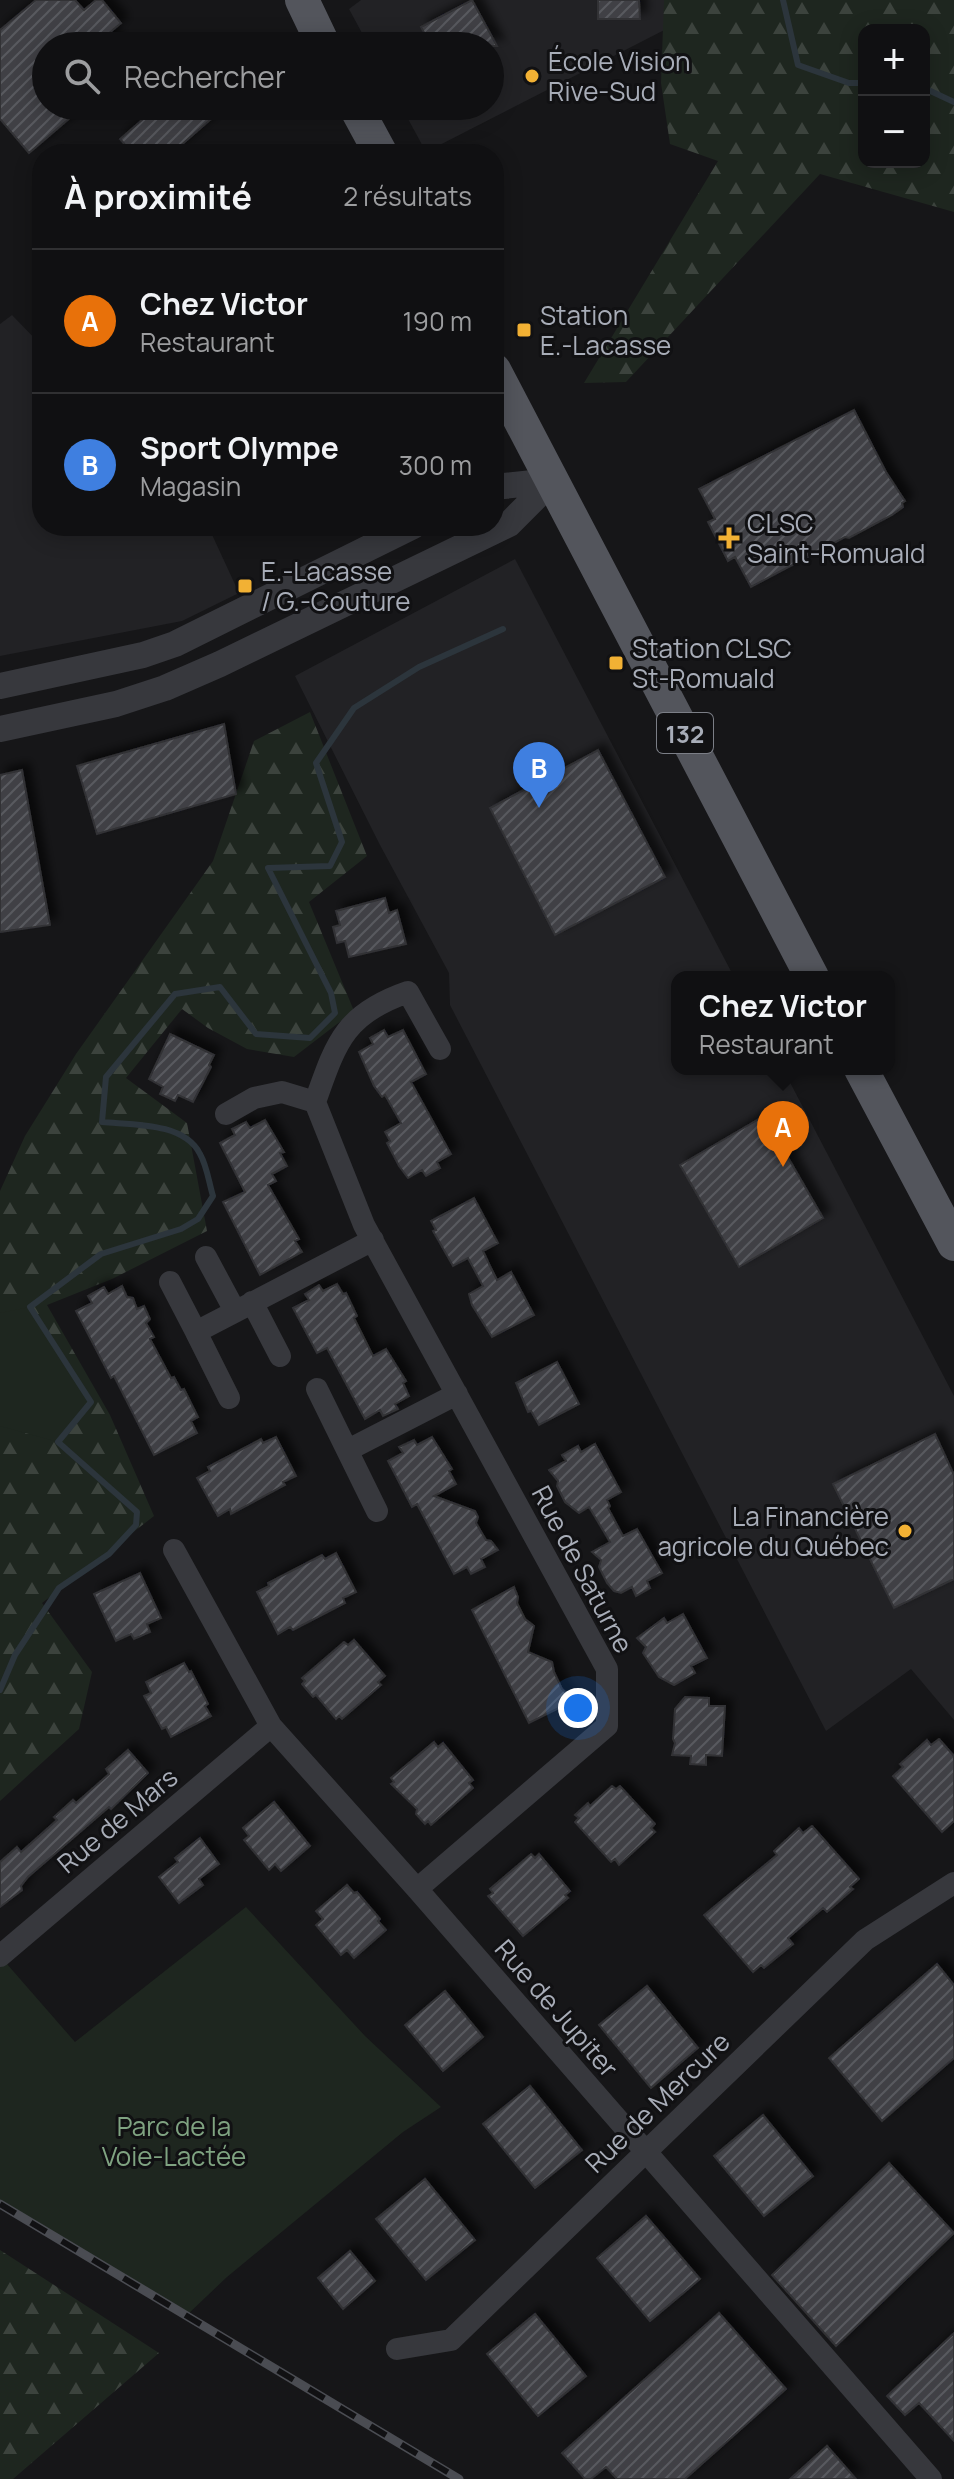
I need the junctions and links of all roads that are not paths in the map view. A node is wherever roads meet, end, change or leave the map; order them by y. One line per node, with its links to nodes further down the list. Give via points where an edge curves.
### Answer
1 (302, 0): 2 (main road)
2 (317, 32)
3 (363, 120): 4 (main road)
4 (376, 144)
5 (504, 389): 6 (main road, 132)
6 (552, 481): 7 (street); 8 (street); 13 (main road, 132)
7 (504, 486)
8 (504, 526)
9 (393, 536): 11 (street, via 175,644)
10 (484, 536): 12 (street, via 165,688)
11 (0, 686)
12 (0, 729)
13 (809, 971)
14 (440, 1049): 16 (street, via 408,992 391,998 354,1021 334,1047)
15 (864, 1075): 19 (main road)
16 (315, 1102): 17 (street, via 282,1092 254,1098); 18 (street, Rue de Saturne)
17 (226, 1114)
18 (368, 1232): 22 (street); 26 (street, Rue de Saturne)
19 (954, 1244)
20 (206, 1257): 22 (street)
21 (170, 1282): 23 (street)
22 (244, 1307): 23 (street); 24 (street)
23 (196, 1332): 27 (street)
24 (280, 1356)
25 (317, 1389): 28 (street)
26 (457, 1394): 28 (street); 33 (street, Rue de Saturne, via 607,1669 607,1726)
27 (229, 1398)
28 (348, 1450): 29 (street)
29 (377, 1511)
30 (174, 1550): 31 (street, Rue de Jupiter)
31 (271, 1726): 33 (street, Rue de Jupiter); 34 (street, Rue de Mars)
32 (954, 1883): 35 (street, Rue de Mercure, via 865,1940)
33 (417, 1889): 35 (street, Rue de Jupiter)
34 (0, 1956)
35 (645, 2153): 36 (street, Rue de Mercure, via 451,2340); 37 (street, Rue de Jupiter)
36 (397, 2349)
37 (931, 2479)

